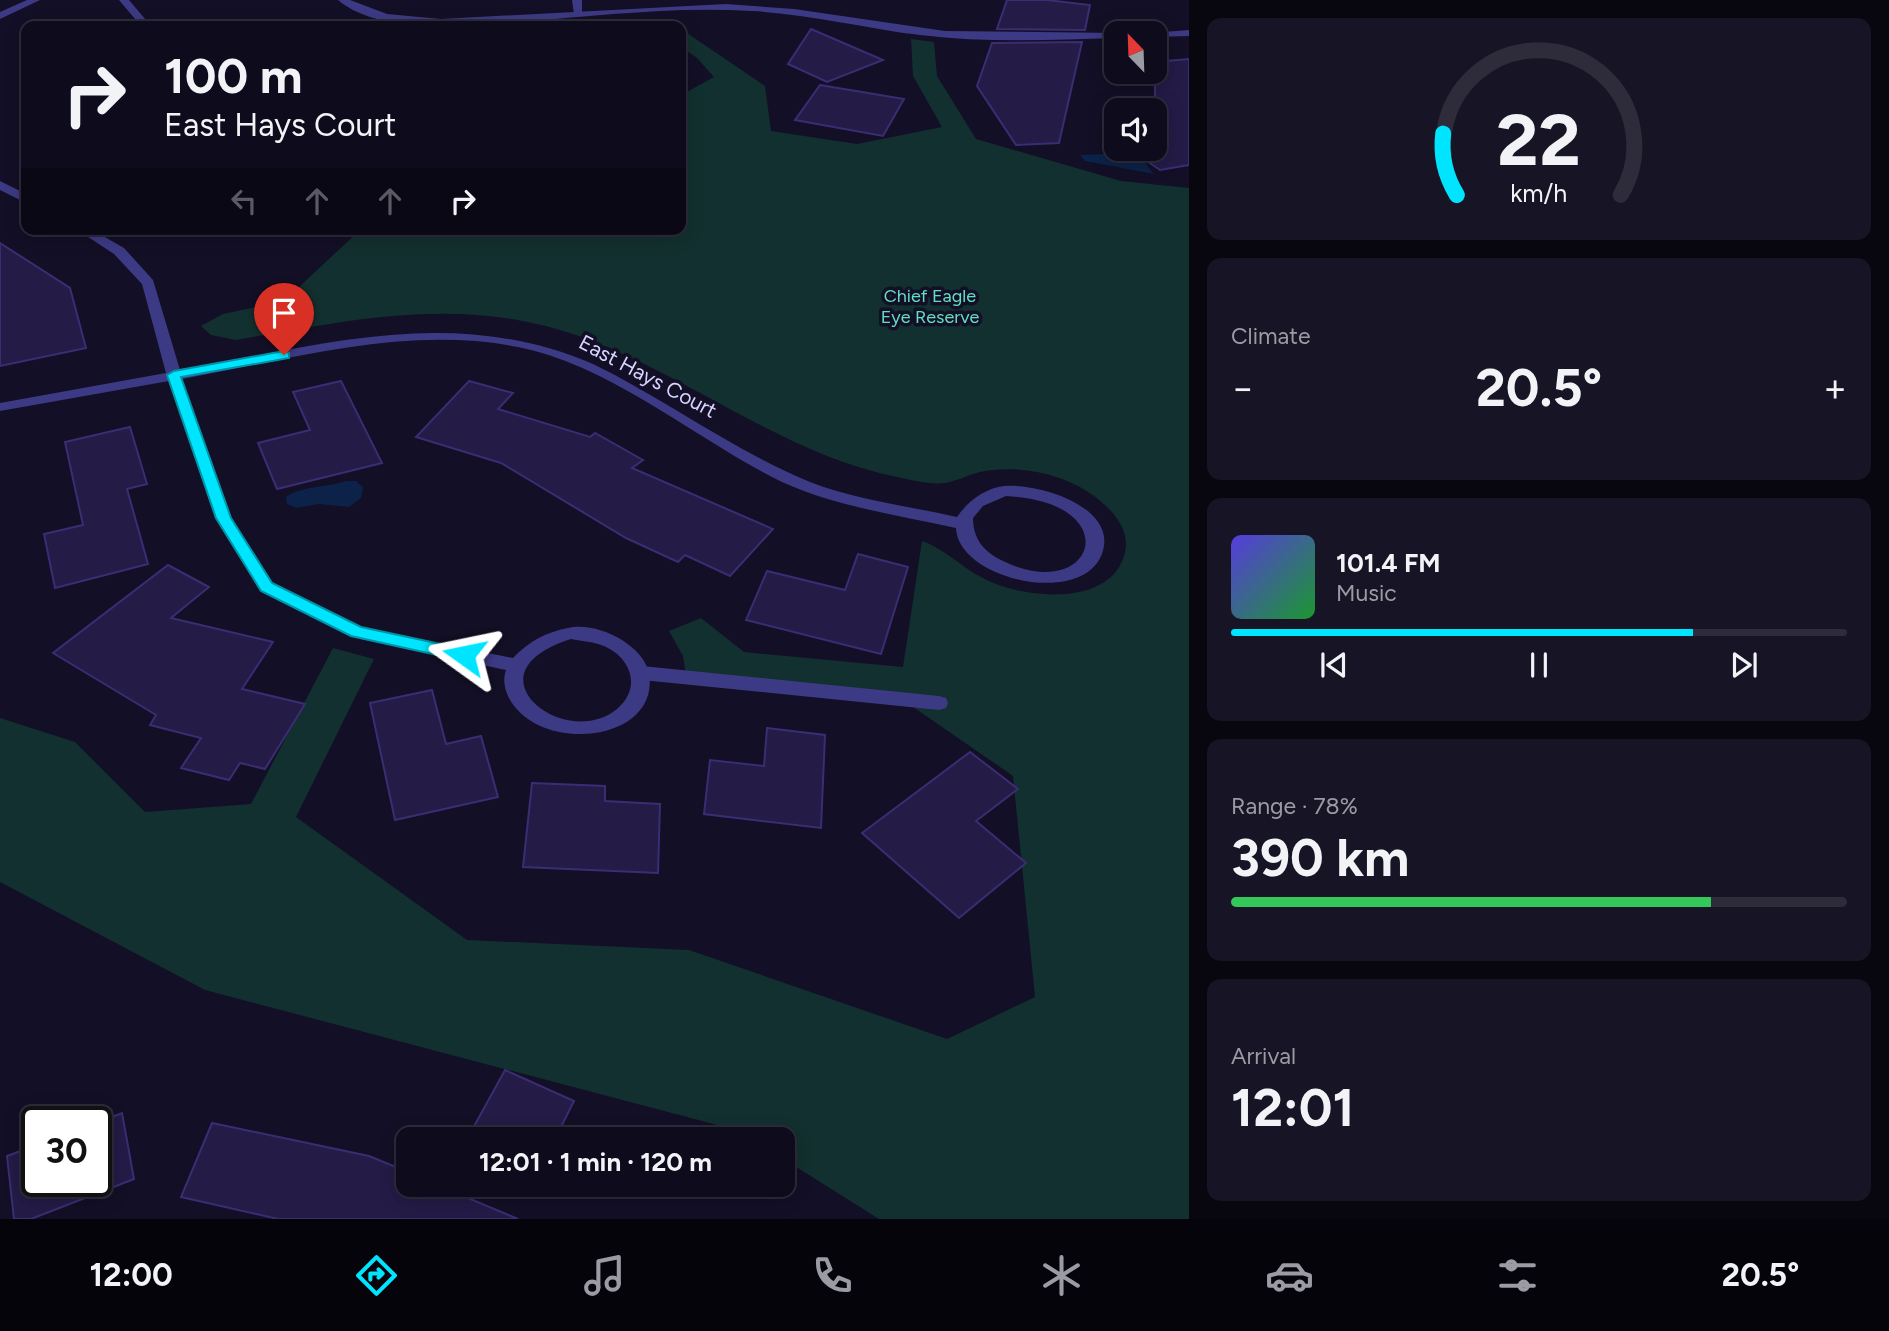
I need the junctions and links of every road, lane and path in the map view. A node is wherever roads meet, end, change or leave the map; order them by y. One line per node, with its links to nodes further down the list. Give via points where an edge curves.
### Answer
1 (35, 0): 6 (street)
2 (124, 0): 7 (street)
3 (343, 0): 8 (street, via 354,8)
4 (577, 0): 5 (street)
5 (579, 14): 9 (street); 12 (street, via 690,6 756,8 1001,39)
6 (0, 16)
7 (142, 21)
8 (409, 21)
9 (493, 21)
10 (1189, 33): 11 (street)
11 (1167, 34)
12 (1104, 35)
13 (0, 185): 14 (street)
14 (21, 196)
15 (92, 235): 16 (street, via 118,251 148,283)
16 (174, 375): 17 (street, East Hays Court); 18 (street, East Hays Court, via 390,337 453,335 514,344 597,371 789,478 824,492); 19 (street, via 223,518 267,587 357,632)
17 (0, 407)
18 (963, 524): 18 (street, via 967,541 981,557 1030,577 1057,578 1079,571 1093,558 1097,542 1091,525 1076,510 1054,498 1028,492 1004,491 983,497 968,508)
19 (517, 666): 20 (street, via 529,650 548,639 571,633 595,634 617,642 633,656); 20 (street, via 513,685 520,703 537,718 559,727 585,728 610,722 629,709 641,692)
20 (642, 673): 21 (street)
21 (939, 702)

